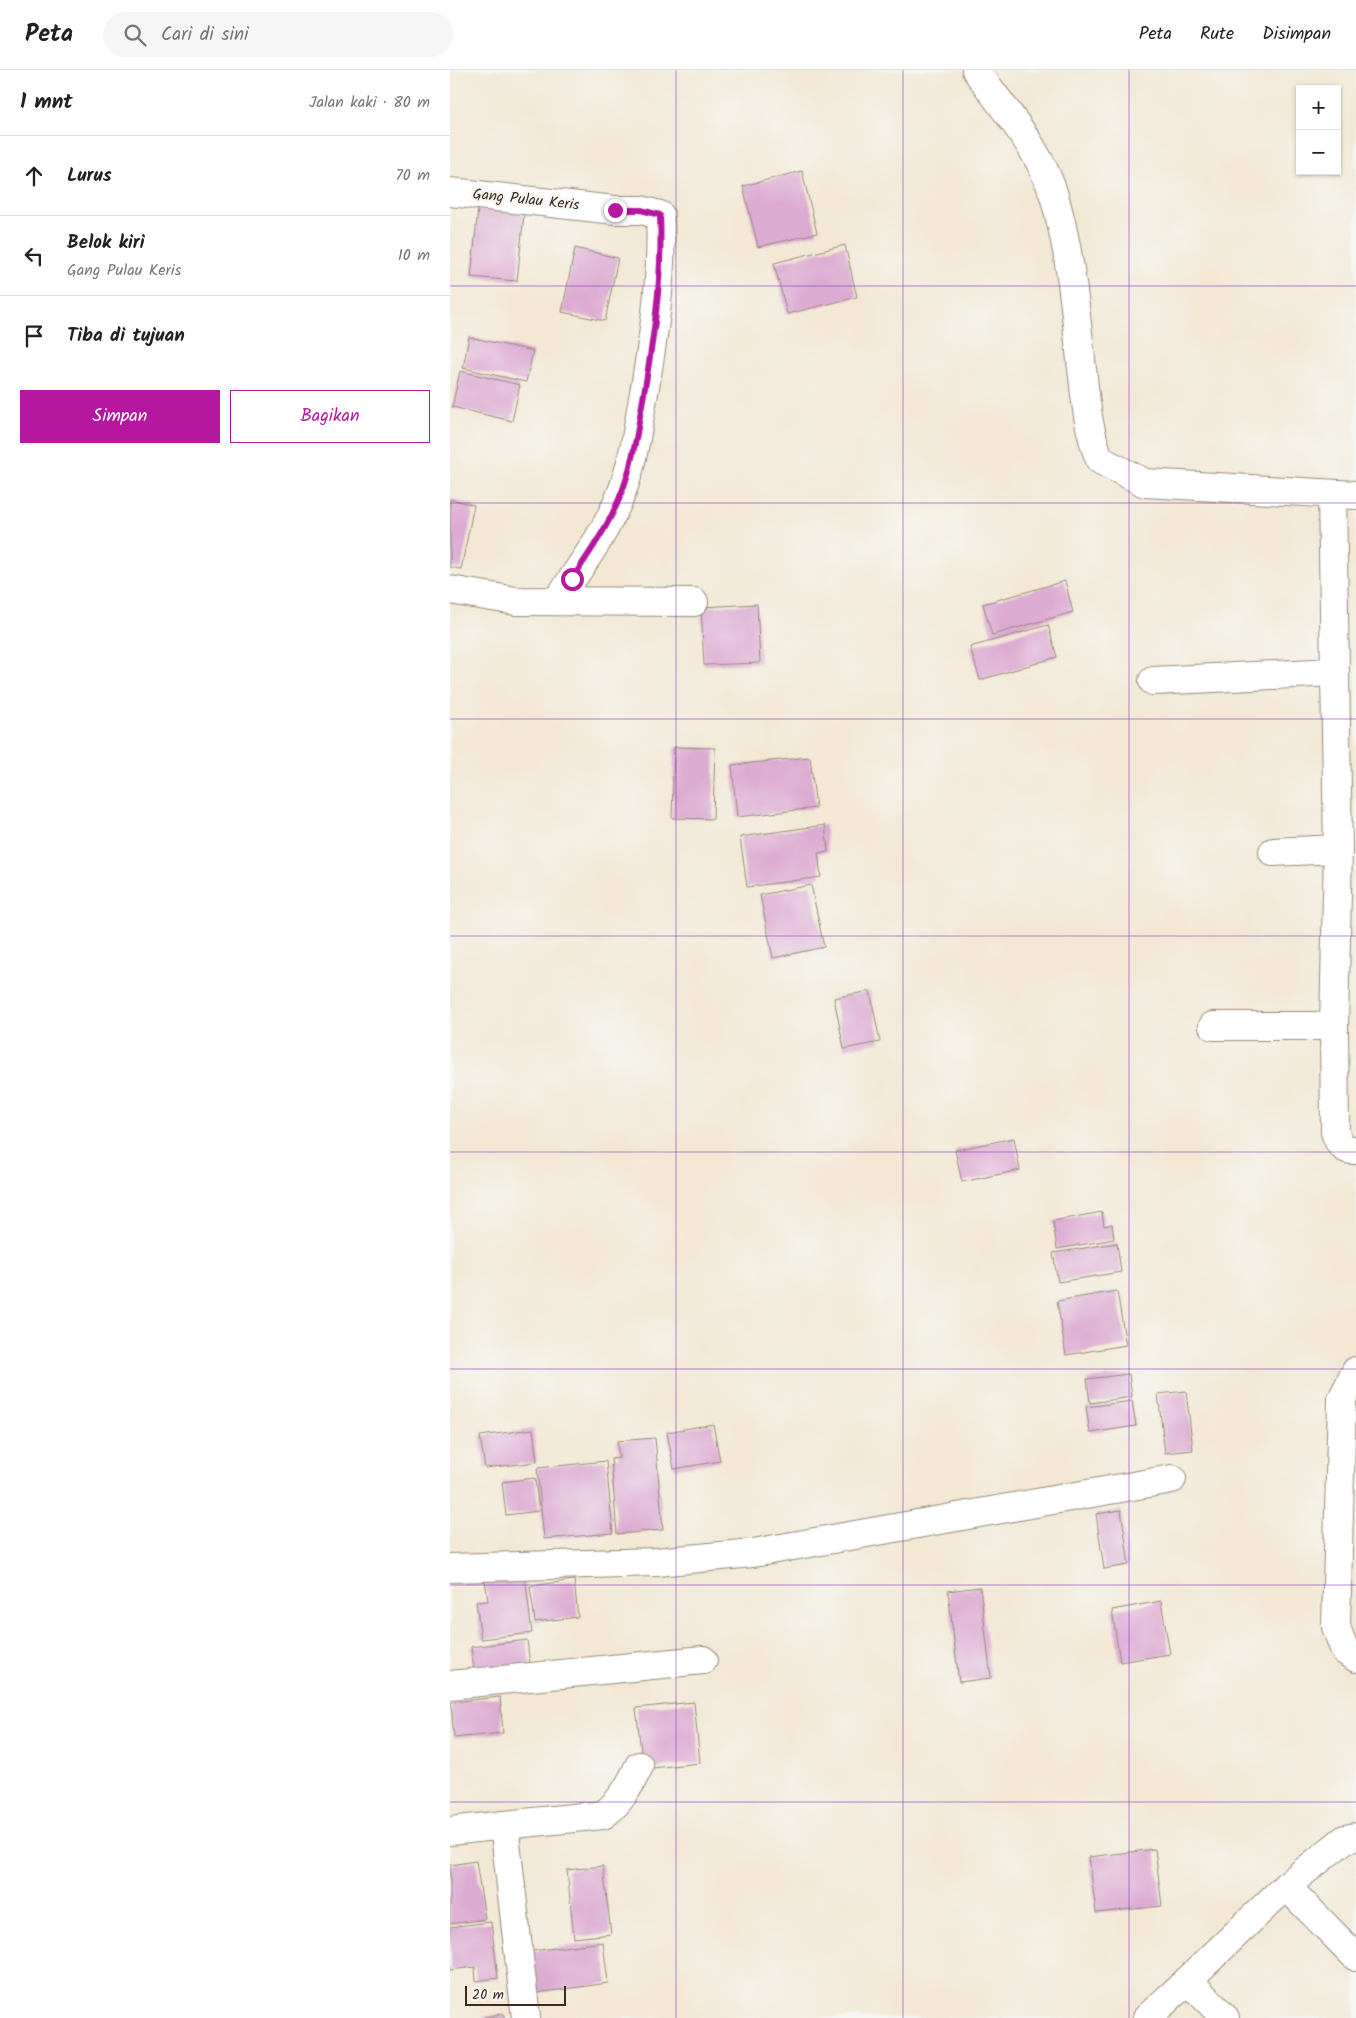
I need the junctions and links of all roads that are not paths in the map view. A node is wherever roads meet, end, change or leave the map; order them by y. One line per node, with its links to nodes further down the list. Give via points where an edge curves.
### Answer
1 (976, 70): 3 (street, via 1035,154 1055,197 1071,274 1086,401 1100,460 1145,483)
2 (450, 192): 5 (street, Gang Pulau Keris, via 641,210 660,215 661,243 653,344 634,450 612,514)
3 (1344, 494): 7 (street)
4 (450, 590): 5 (street, via 516,601)
5 (557, 602): 6 (street)
6 (694, 602)
7 (1334, 672): 8 (street); 9 (street)
8 (1153, 681)
9 (1338, 849): 10 (street); 12 (street)
10 (1274, 852)
11 (1213, 1026): 12 (street)
12 (1334, 1026): 13 (street, via 1335,1132 1339,1144)
13 (1356, 1150)
14 (1356, 1371): 17 (street, via 1342,1399 1336,1627 1345,1651)
15 (1172, 1479): 16 (street, via 752,1553 656,1562)
16 (450, 1568)
17 (1356, 1658)
18 (703, 1660): 19 (street)
19 (450, 1685)
20 (639, 1766): 21 (street, via 627,1790 603,1815)
21 (504, 1825): 22 (street); 27 (street)
22 (450, 1831)
23 (1356, 1837): 24 (street, via 1345,1839)
24 (1286, 1886): 25 (street); 26 (street)
25 (1356, 1957)
26 (1188, 1980): 28 (street); 29 (street)
27 (526, 2018)
28 (1147, 2018)
29 (1225, 2018)

